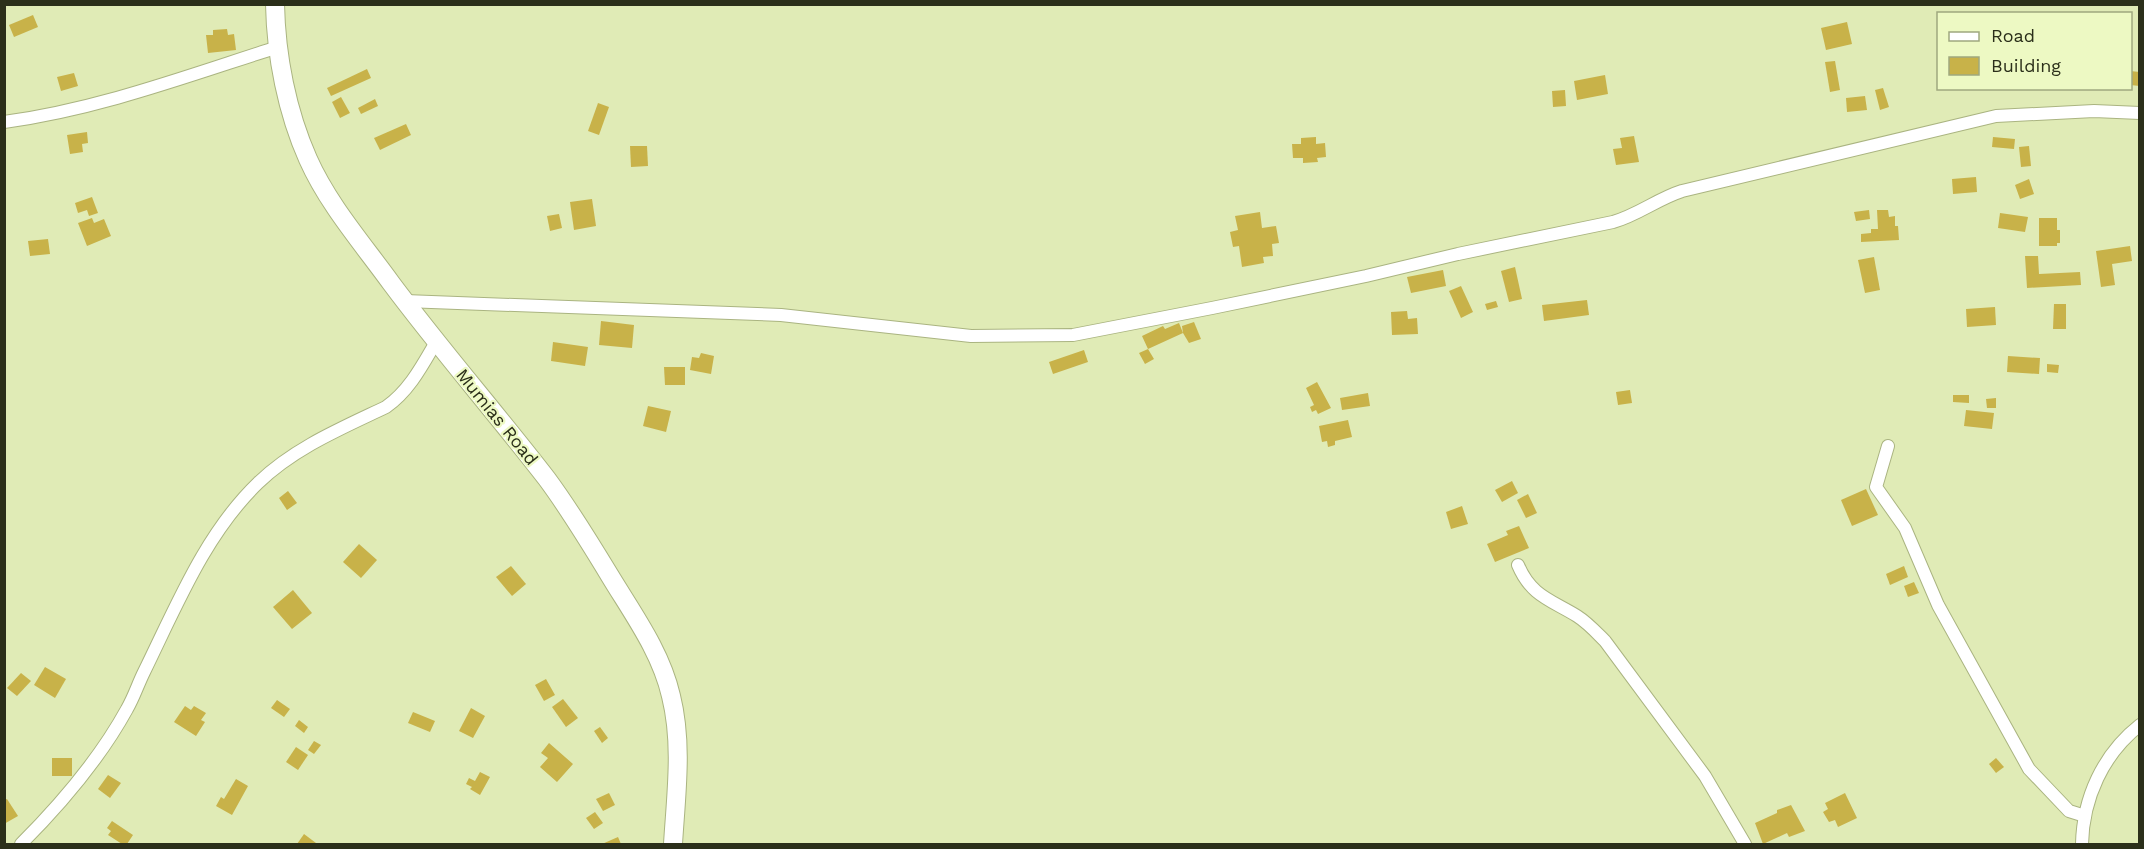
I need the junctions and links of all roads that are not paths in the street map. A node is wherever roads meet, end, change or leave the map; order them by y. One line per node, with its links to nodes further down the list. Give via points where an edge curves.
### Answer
1 (275, 4): 2 (street, Mumias Road)
2 (278, 47): 4 (street, via 101,102); 5 (street, Mumias Road, via 289,103 308,160 329,199)
3 (2139, 113): 5 (street, via 2082,111 1996,116 1682,191 1613,222 1072,335 971,336 781,315)
4 (4, 122)
5 (405, 301): 6 (street, Mumias Road)
6 (436, 342): 11 (street, via 399,398 294,456 258,483 236,507 212,539 128,707 96,760); 12 (street, Mumias Road, via 548,480 581,528 663,668 676,724)
7 (1888, 446): 10 (street, via 1876,487 1905,528 1938,605 2029,769 2069,811)
8 (1518, 565): 13 (street, via 1533,589 1591,627 1605,641 1705,776)
9 (2139, 724): 10 (street, via 2099,771)
10 (2085, 816): 14 (street)
11 (21, 844)
12 (673, 844)
13 (1745, 844)
14 (2082, 844)

